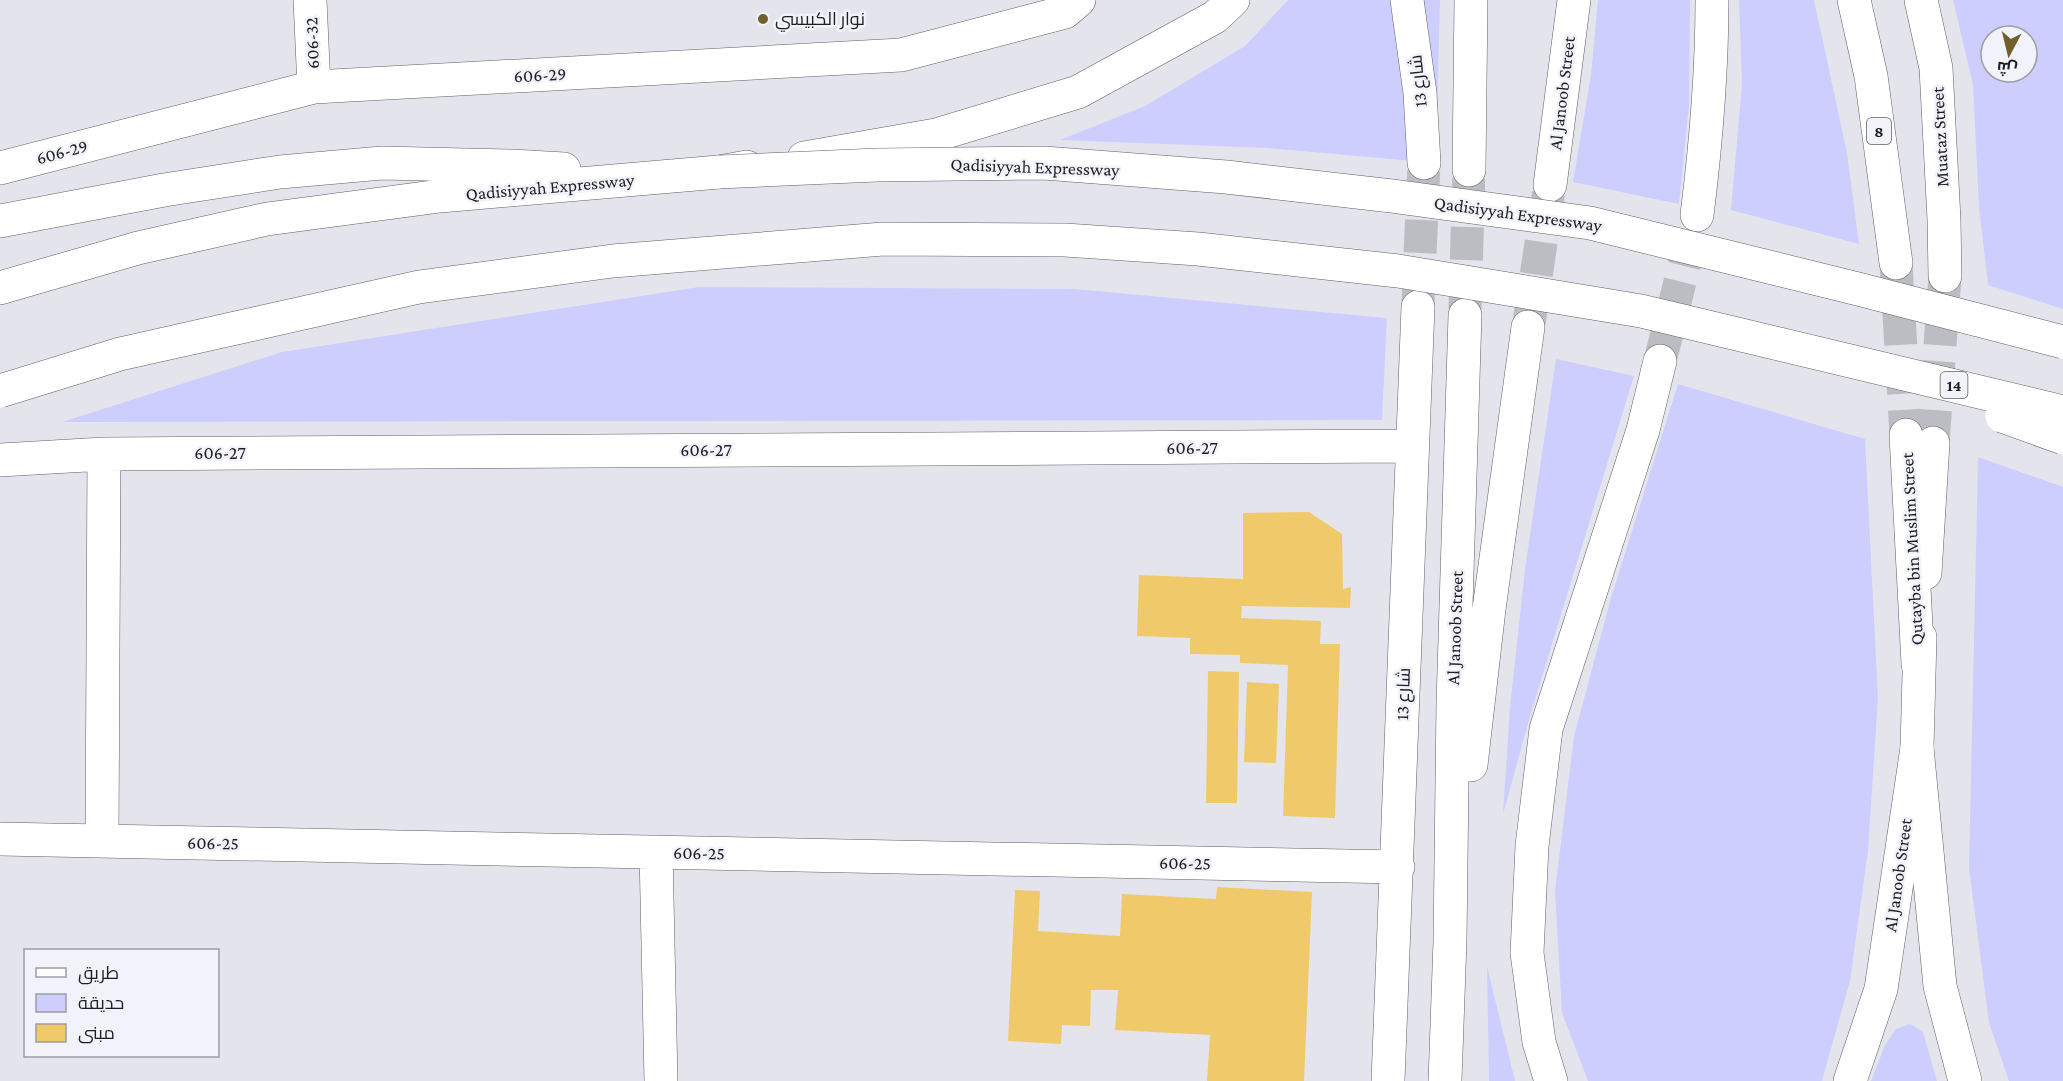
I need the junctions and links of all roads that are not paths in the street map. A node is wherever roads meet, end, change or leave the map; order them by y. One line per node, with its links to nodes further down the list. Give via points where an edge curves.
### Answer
1 (310, 0): 10 (main road, 606-32)
2 (1079, 0): 10 (main road, 606-29, via 1065,12 901,55)
3 (1233, 0): 14 (main road, bridge, via 1215,17 1078,92 936,135)
4 (1407, 0): 12 (main road, شارع 13, via 1420,93)
5 (1471, 0): 11 (main road)
6 (1574, 0): 16 (main road, Al Janoob Street)
7 (1712, 0): 17 (main road, via 1707,140)
8 (1854, 0): 19 (main road, 8, via 1871,76)
9 (1921, 0): 20 (main road, Muataz Street, via 1936,68)
10 (314, 87): 13 (main road, 606-29)
11 (1470, 156)
12 (1424, 163)
13 (0, 168)
14 (719, 172): 15 (main road, Qadisiyyah Expressway); 25 (main road, Qadisiyyah Expressway, bridge, via 1044,163 1226,177 1392,196 1590,223)
15 (661, 177): 18 (main road, via 512,166 382,163 280,172); 21 (main road, Qadisiyyah Expressway, via 440,196 267,219 138,248)
16 (1550, 185)
17 (1697, 215)
18 (0, 221)
19 (1896, 263)
20 (1945, 276)
21 (0, 288)
22 (1418, 307): 32 (main road, شارع 13)
23 (1465, 315): 41 (main road, Al Janoob Street)
24 (1528, 327): 41 (main road, Al Janoob Street, via 1489,609)
25 (2063, 342)
26 (1845, 358): 28 (main road, bridge, via 1641,311 1398,271 1198,249 1065,240 883,239 613,261 419,287 120,354); 29 (main road, 14, bridge); 30 (main road, bridge)
27 (1660, 361): 45 (main road, via 1643,430 1545,729 1532,846 1527,953 1539,1042)
28 (0, 391)
29 (2063, 412)
30 (2063, 438)
31 (1919, 439): 35 (main road, Qutayba bin Muslim Street)
32 (1412, 446): 33 (main road, 606-27); 40 (main road, شارع 13)
33 (105, 454): 34 (main road, 606-27); 38 (main road)
34 (0, 460)
35 (1918, 664): 36 (main road, Al Janoob Street)
36 (1917, 748): 46 (main road, Al Janoob Street, via 1881,989); 47 (main road, via 1940,986)
37 (0, 839): 38 (main road, 606-25)
38 (102, 841): 39 (main road, 606-25)
39 (656, 852): 40 (main road, 606-25); 42 (main road)
40 (1398, 867): 43 (main road, شارع 13)
41 (1450, 941): 44 (main road, Al Janoob Street)
42 (661, 1081)
43 (1388, 1081)
44 (1445, 1081)
45 (1551, 1081)
46 (1850, 1081)
47 (1965, 1081)

